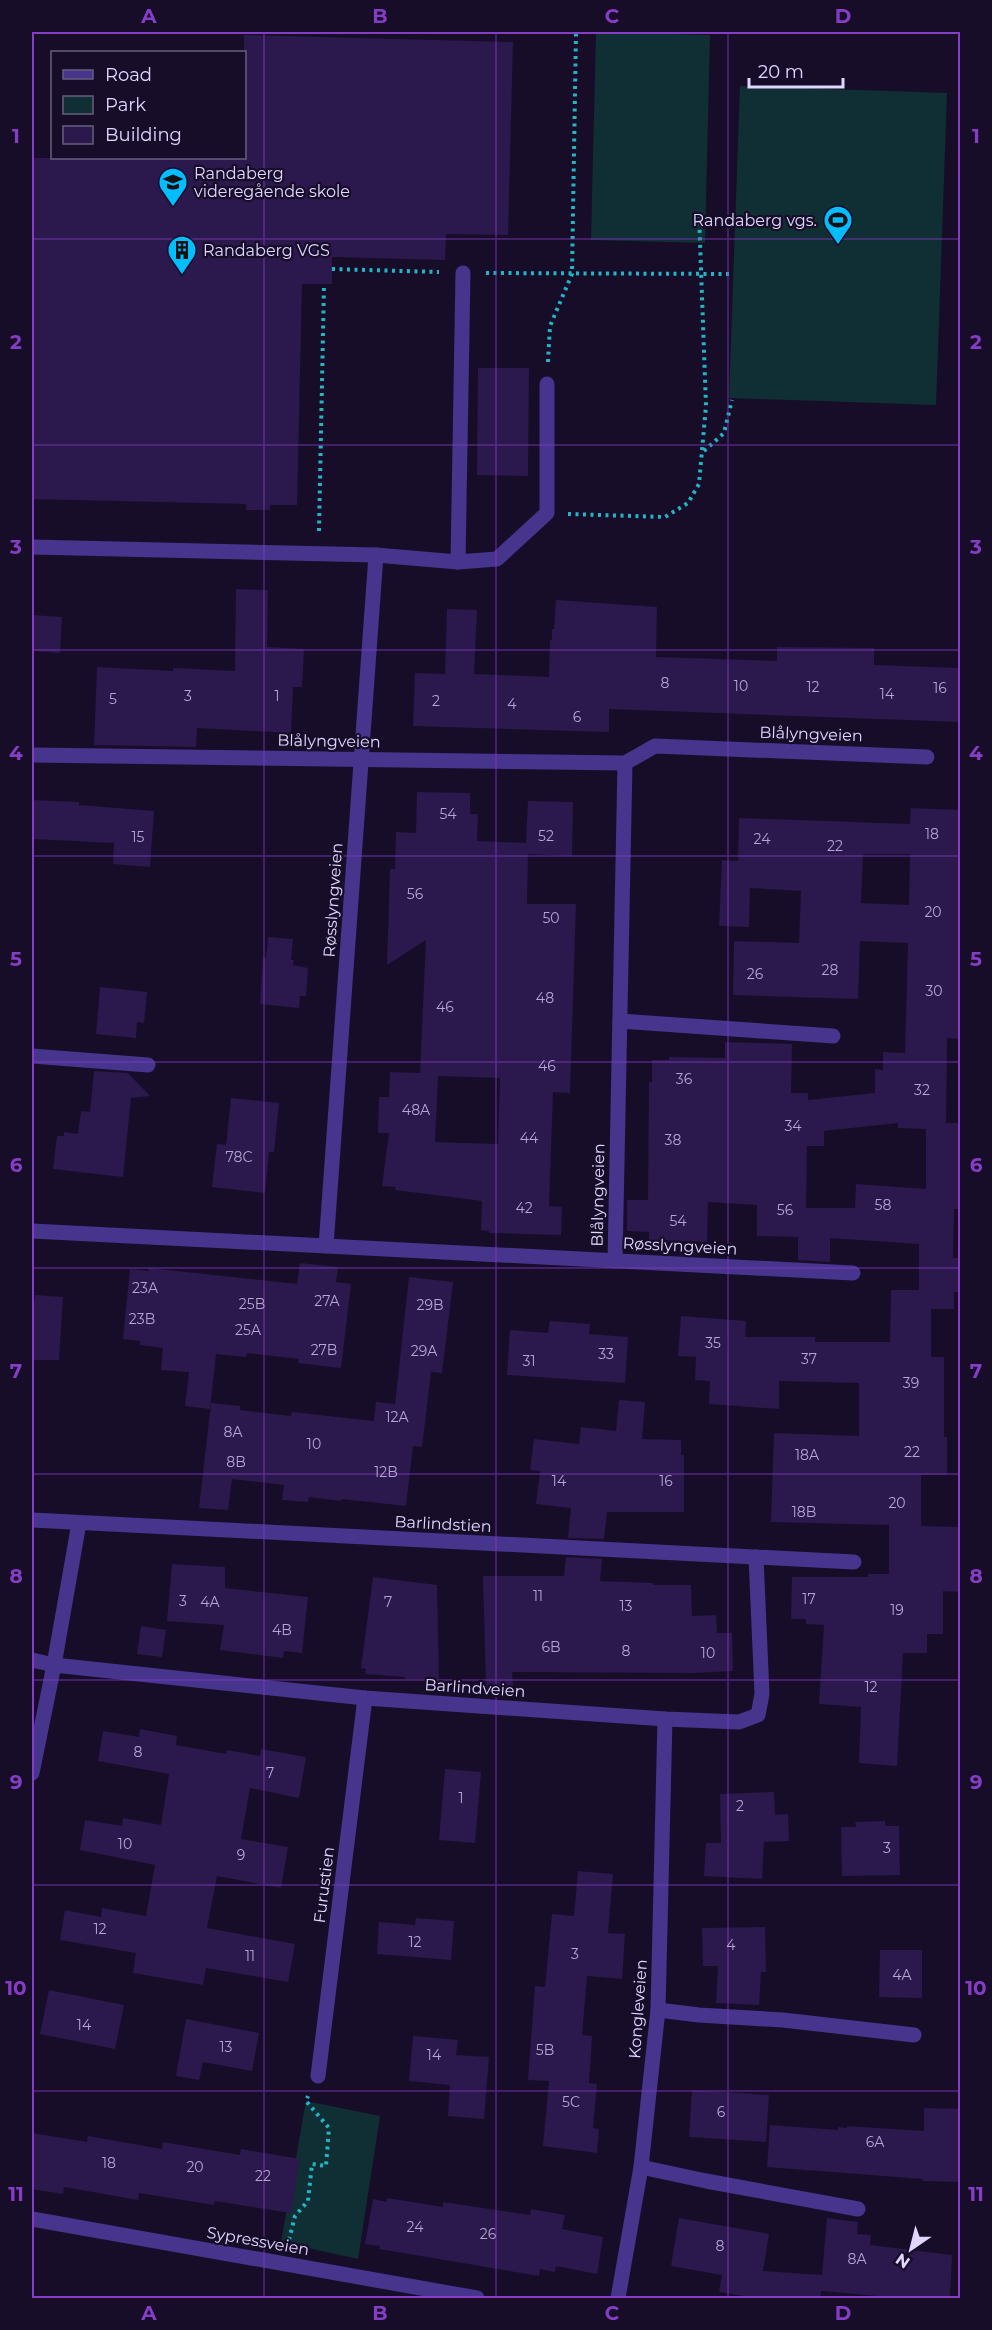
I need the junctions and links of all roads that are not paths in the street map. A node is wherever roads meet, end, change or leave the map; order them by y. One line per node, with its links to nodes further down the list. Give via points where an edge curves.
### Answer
1 (463, 273): 5 (street)
2 (547, 384): 5 (street, via 547,513 497,558)
3 (32, 547): 4 (street)
4 (376, 555): 5 (street); 8 (street, Røsslyngveien)
5 (458, 562)
6 (32, 754): 8 (street, Blålyngveien)
7 (927, 757): 9 (street, Blålyngveien, via 655,746)
8 (361, 760): 9 (street, Blålyngveien); 15 (street, Røsslyngveien)
9 (625, 763): 10 (street, Blålyngveien)
10 (620, 1021): 11 (street); 16 (street, Blålyngveien)
11 (833, 1036)
12 (32, 1056): 13 (street)
13 (148, 1065)
14 (32, 1231): 15 (street, Røsslyngveien)
15 (326, 1246): 16 (street, Røsslyngveien)
16 (615, 1261): 17 (street, Røsslyngveien)
17 (853, 1273)
18 (32, 1520): 19 (street, Barlindstien)
19 (79, 1523): 20 (street, Barlindstien); 23 (street)
20 (756, 1557): 21 (street, Barlindstien); 25 (street, Barlindveien, via 762,1694 758,1715 739,1722)
21 (854, 1562)
22 (32, 1660): 23 (street, Barlindveien)
23 (54, 1665): 24 (street, Barlindveien); 26 (street)
24 (365, 1698): 25 (street, Barlindveien); 29 (street, Furustien)
25 (665, 1719): 27 (street, Kongleveien)
26 (32, 1773)
27 (658, 2010): 28 (street, via 783,2019); 30 (street, Kongleveien)
28 (914, 2035)
29 (318, 2076)
30 (641, 2167): 31 (street); 34 (street, Kongleveien)
31 (858, 2209)
32 (32, 2219): 33 (street, Sypressveien)
33 (477, 2298)
34 (618, 2298)

